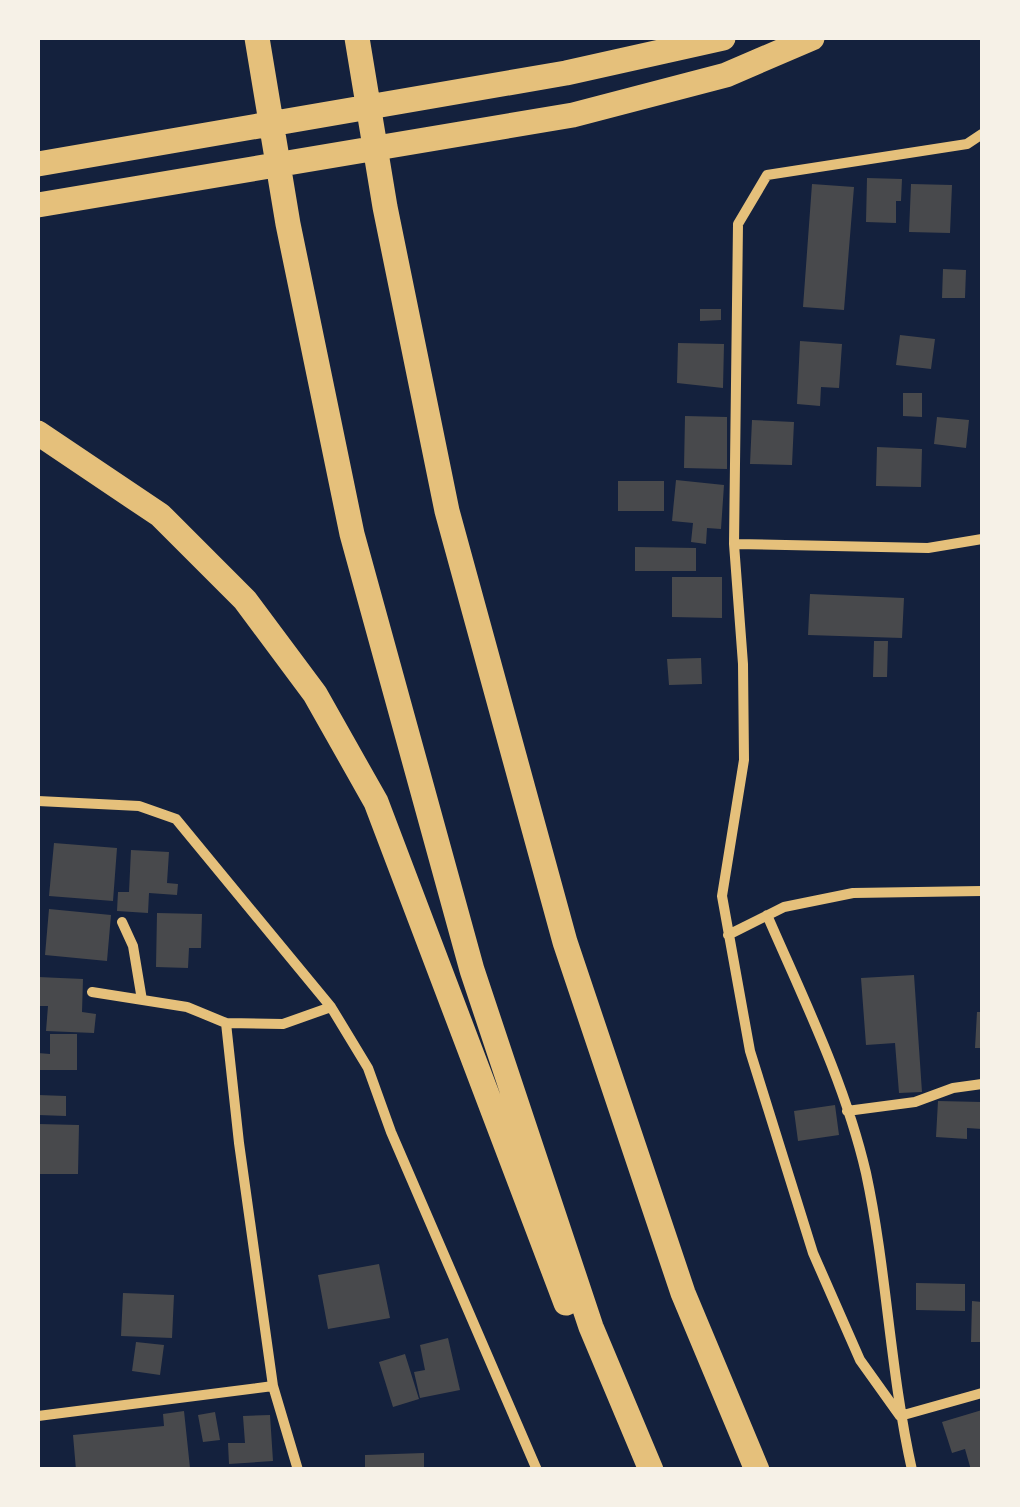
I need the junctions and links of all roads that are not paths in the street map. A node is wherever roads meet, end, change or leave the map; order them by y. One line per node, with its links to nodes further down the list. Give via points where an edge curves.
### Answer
1 (357, 38): 30 (highway, via 448,511 565,942 683,1293)
2 (724, 38): 6 (highway, via 566,73)
3 (812, 38): 7 (highway, via 726,76 573,115)
4 (258, 41): 29 (highway, via 352,534 472,970 591,1328)
5 (982, 134): 10 (street, via 967,144 767,175 738,224)
6 (38, 164)
7 (38, 205)
8 (38, 433): 28 (highway, via 160,515 245,600 315,694 376,802 580,1339)
9 (982, 539): 10 (street, via 928,548)
10 (734, 544): 15 (street, via 744,760 722,896)
11 (38, 800): 18 (street, via 140,806 176,818)
12 (982, 891): 13 (street, via 853,893)
13 (767, 915): 15 (street); 21 (street)
14 (122, 922): 17 (street)
15 (728, 936): 25 (street, via 750,1051 814,1253 860,1360)
16 (92, 992): 17 (street)
17 (142, 1000): 19 (street)
18 (331, 1006): 19 (street, via 283,1024); 27 (street, via 368,1068)
19 (226, 1022): 22 (street)
20 (982, 1084): 21 (street)
21 (847, 1111): 25 (street, via 866,1173)
22 (273, 1386): 24 (street); 26 (street)
23 (982, 1394): 25 (street)
24 (38, 1416)
25 (900, 1416): 31 (street)
26 (298, 1470)
27 (537, 1470)
28 (641, 1470)
29 (651, 1470)
30 (757, 1470)
31 (912, 1470)

